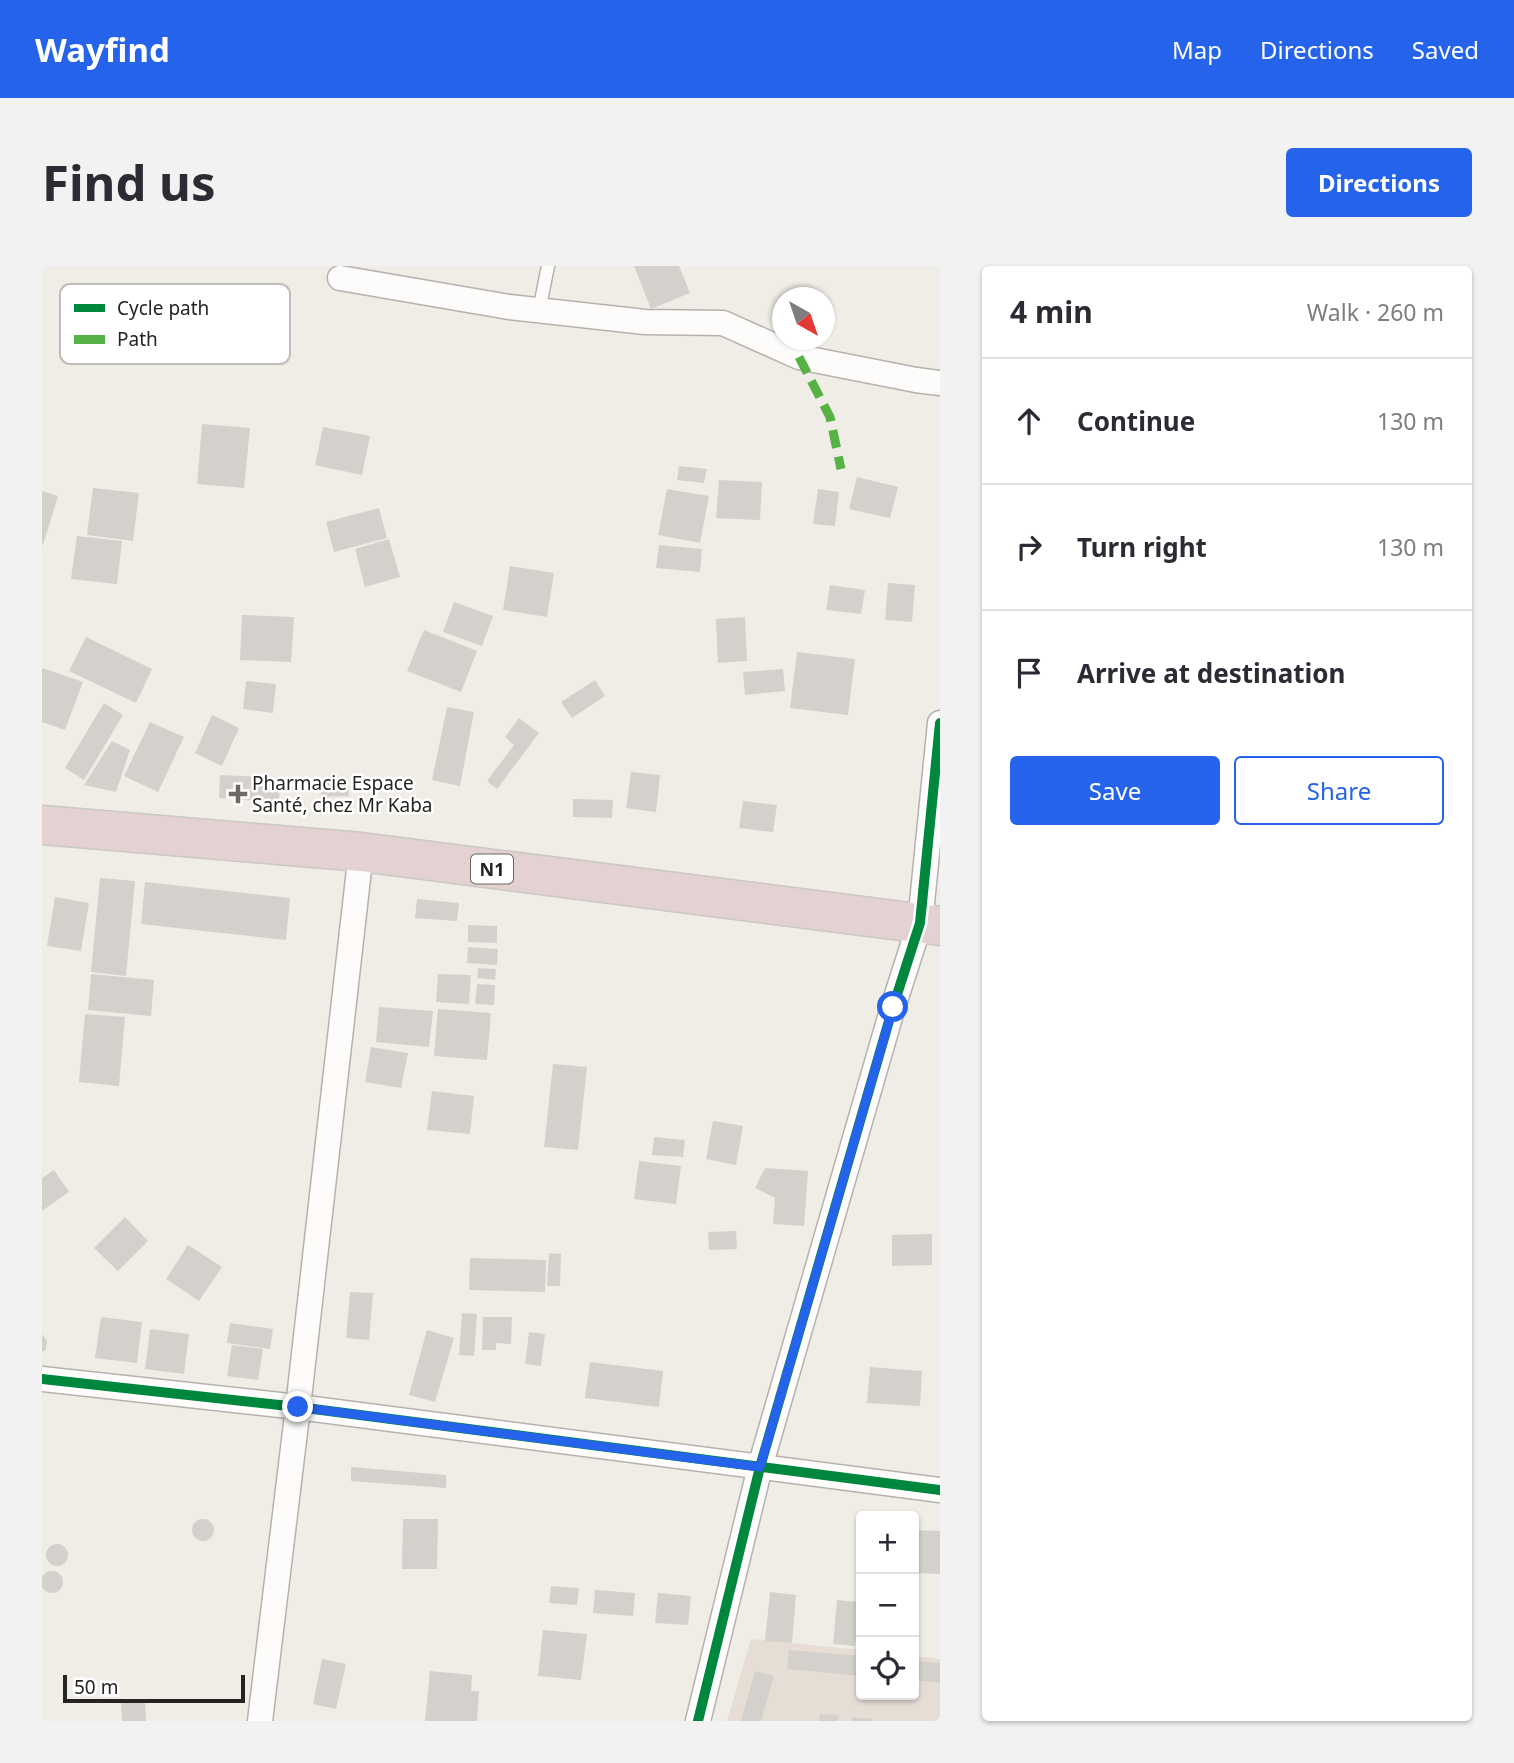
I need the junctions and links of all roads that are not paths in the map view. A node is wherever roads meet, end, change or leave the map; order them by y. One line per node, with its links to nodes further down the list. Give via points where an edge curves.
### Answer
1 (548, 266): 3 (lane)
2 (340, 278): 3 (street)
3 (539, 311): 4 (street, via 645,323 723,323 799,357)
4 (940, 383)
5 (940, 723): 8 (street)
6 (42, 825): 7 (highway, N1)
7 (361, 852): 8 (highway, N1); 10 (street)
8 (930, 925): 11 (street, via 893,1007)
9 (42, 1379): 10 (street)
10 (298, 1407): 11 (street); 13 (street)
11 (760, 1467): 12 (street); 14 (street)
12 (940, 1490)
13 (260, 1721)
14 (698, 1721)

